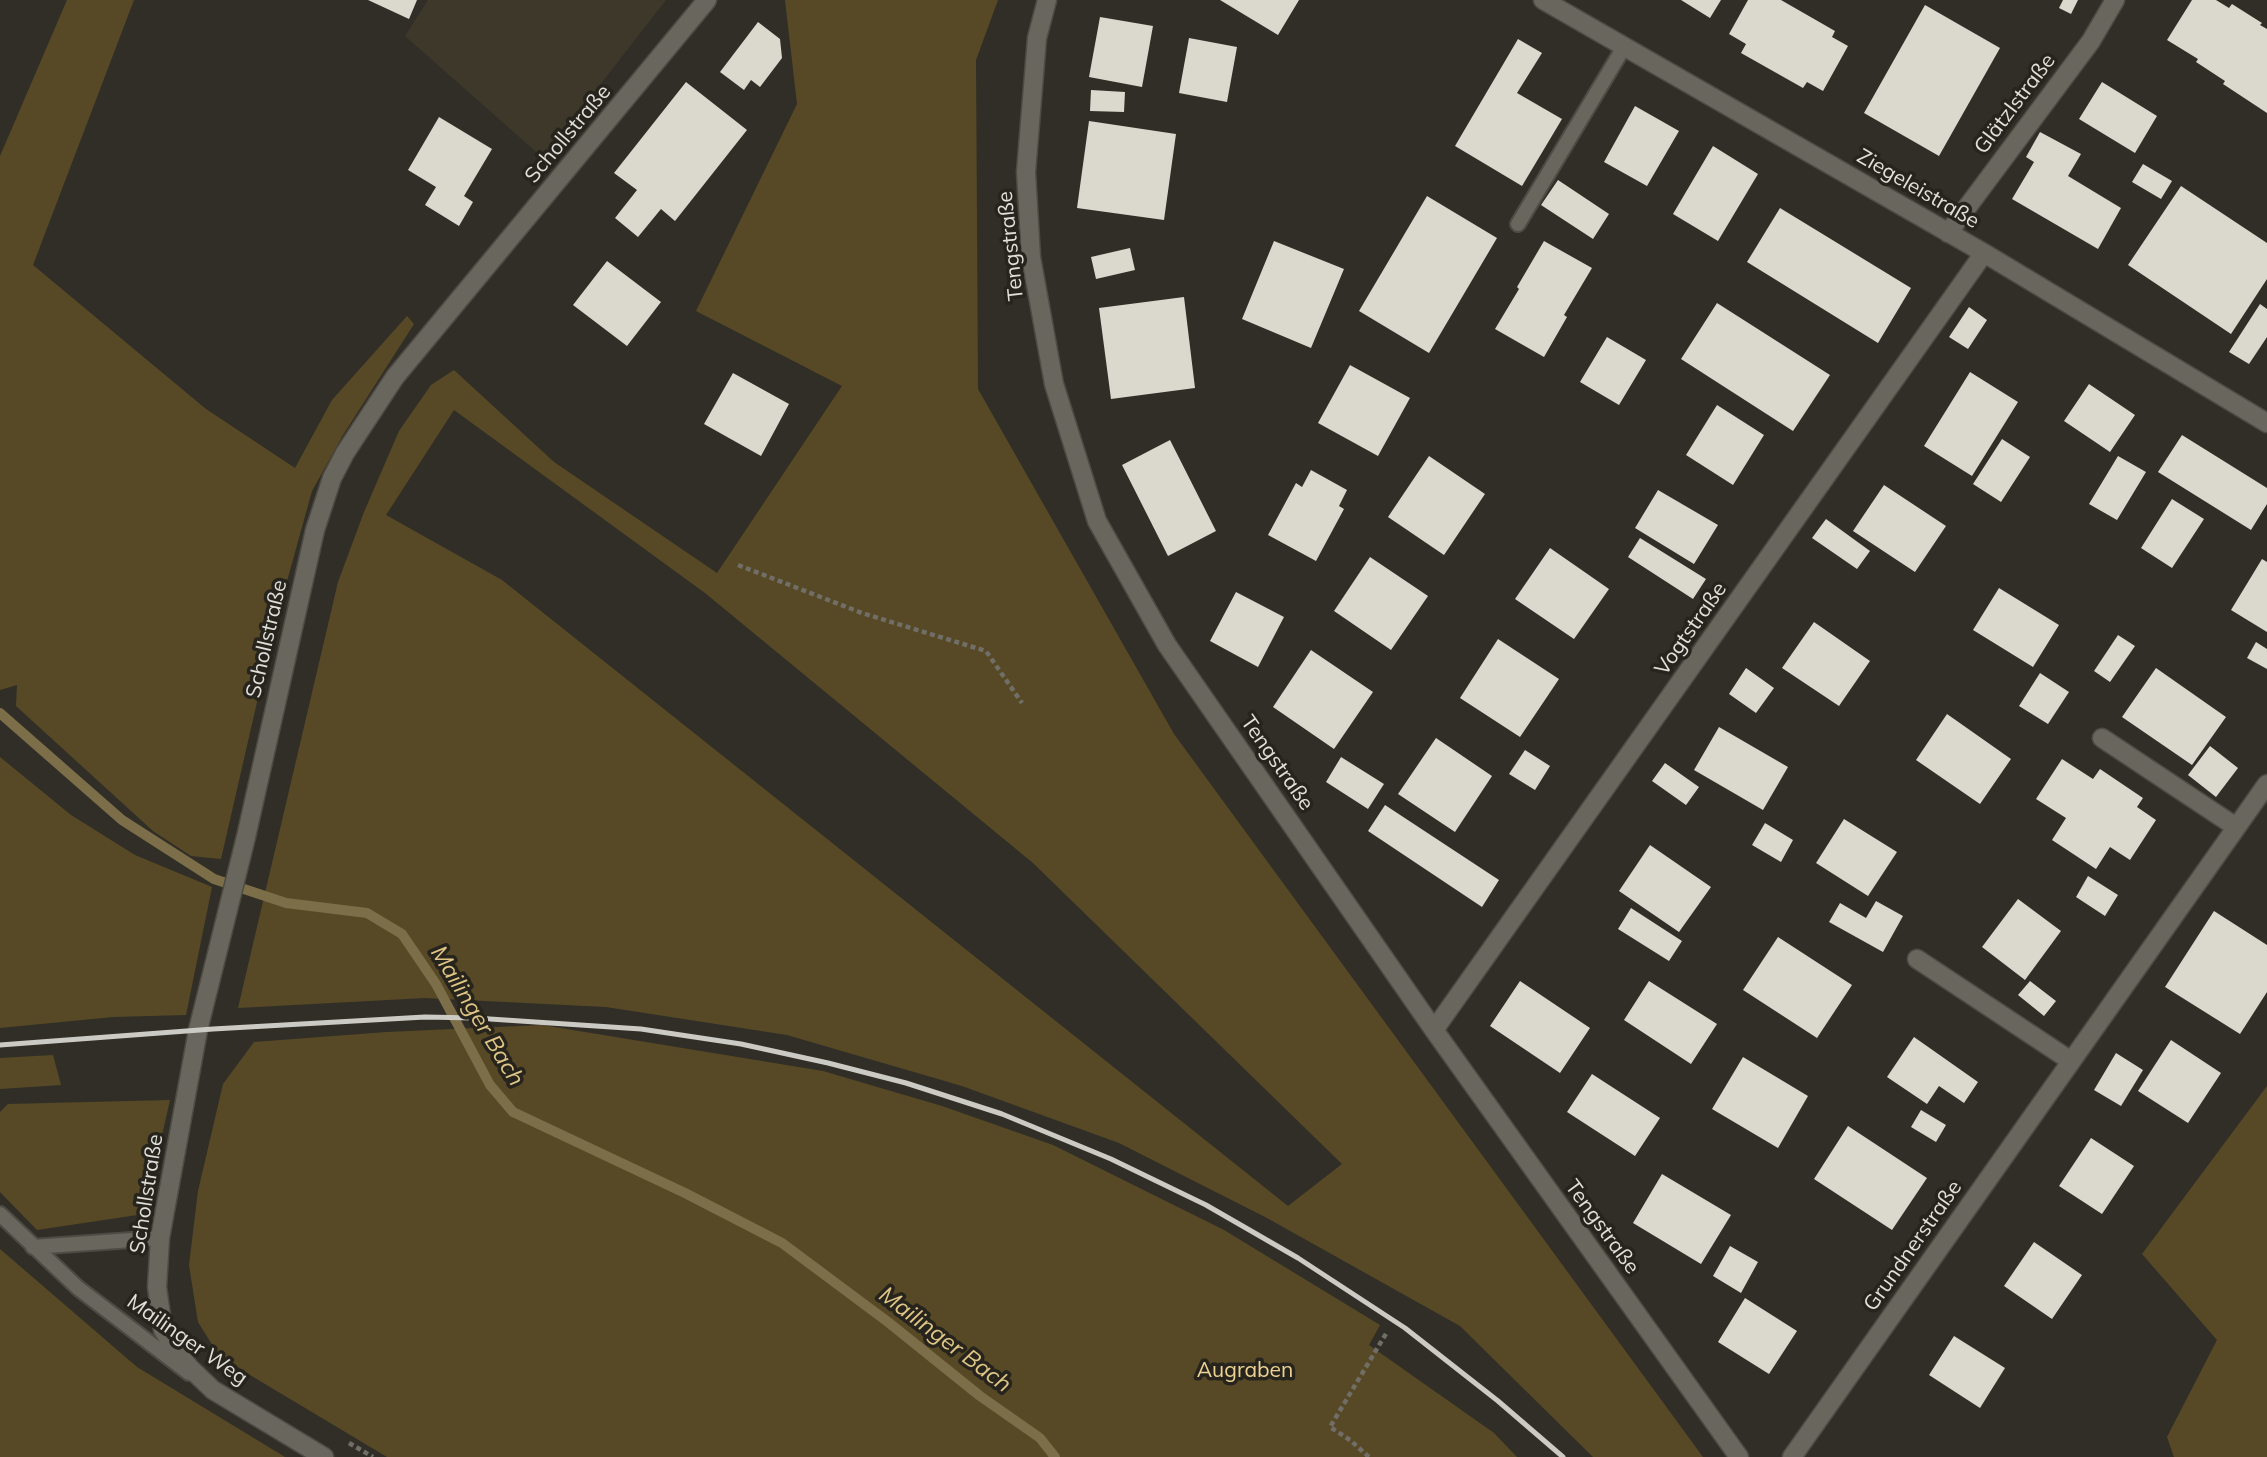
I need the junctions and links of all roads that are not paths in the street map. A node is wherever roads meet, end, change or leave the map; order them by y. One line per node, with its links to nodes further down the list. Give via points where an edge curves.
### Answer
1 (707, 0): 17 (street, Schollstraße, via 403,367 345,453 329,487 315,530 198,1030)
2 (1047, 0): 14 (street, Tengstraße, via 1037,38 1026,172 1031,257 1054,383 1097,521 1167,645)
3 (1543, 0): 5 (street, Ziegeleistraße)
4 (2115, 0): 7 (street, Glätzlstraße, via 2091,41)
5 (1624, 47): 6 (lane); 7 (street, Ziegeleistraße)
6 (1518, 224)
7 (1948, 233): 8 (street, Ziegeleistraße)
8 (1984, 253): 9 (street, Ziegeleistraße); 14 (street, Vogtstraße)
9 (2267, 423)
10 (2102, 737): 12 (street)
11 (2267, 784): 12 (street, Grundnerstraße)
12 (2236, 827): 15 (street, Grundnerstraße)
13 (1917, 959): 15 (street)
14 (1434, 1030): 21 (street, Tengstraße)
15 (2071, 1061): 22 (street, Grundnerstraße)
16 (0, 1214): 18 (lane, Mailinger Weg)
17 (160, 1238): 18 (lane); 19 (street, Schollstraße, via 157,1287 163,1330 174,1349)
18 (33, 1247): 19 (lane, Mailinger Weg, via 124,1325)
19 (213, 1390): 20 (street, Mailinger Weg)
20 (324, 1457)
21 (1739, 1457)
22 (1792, 1457)

